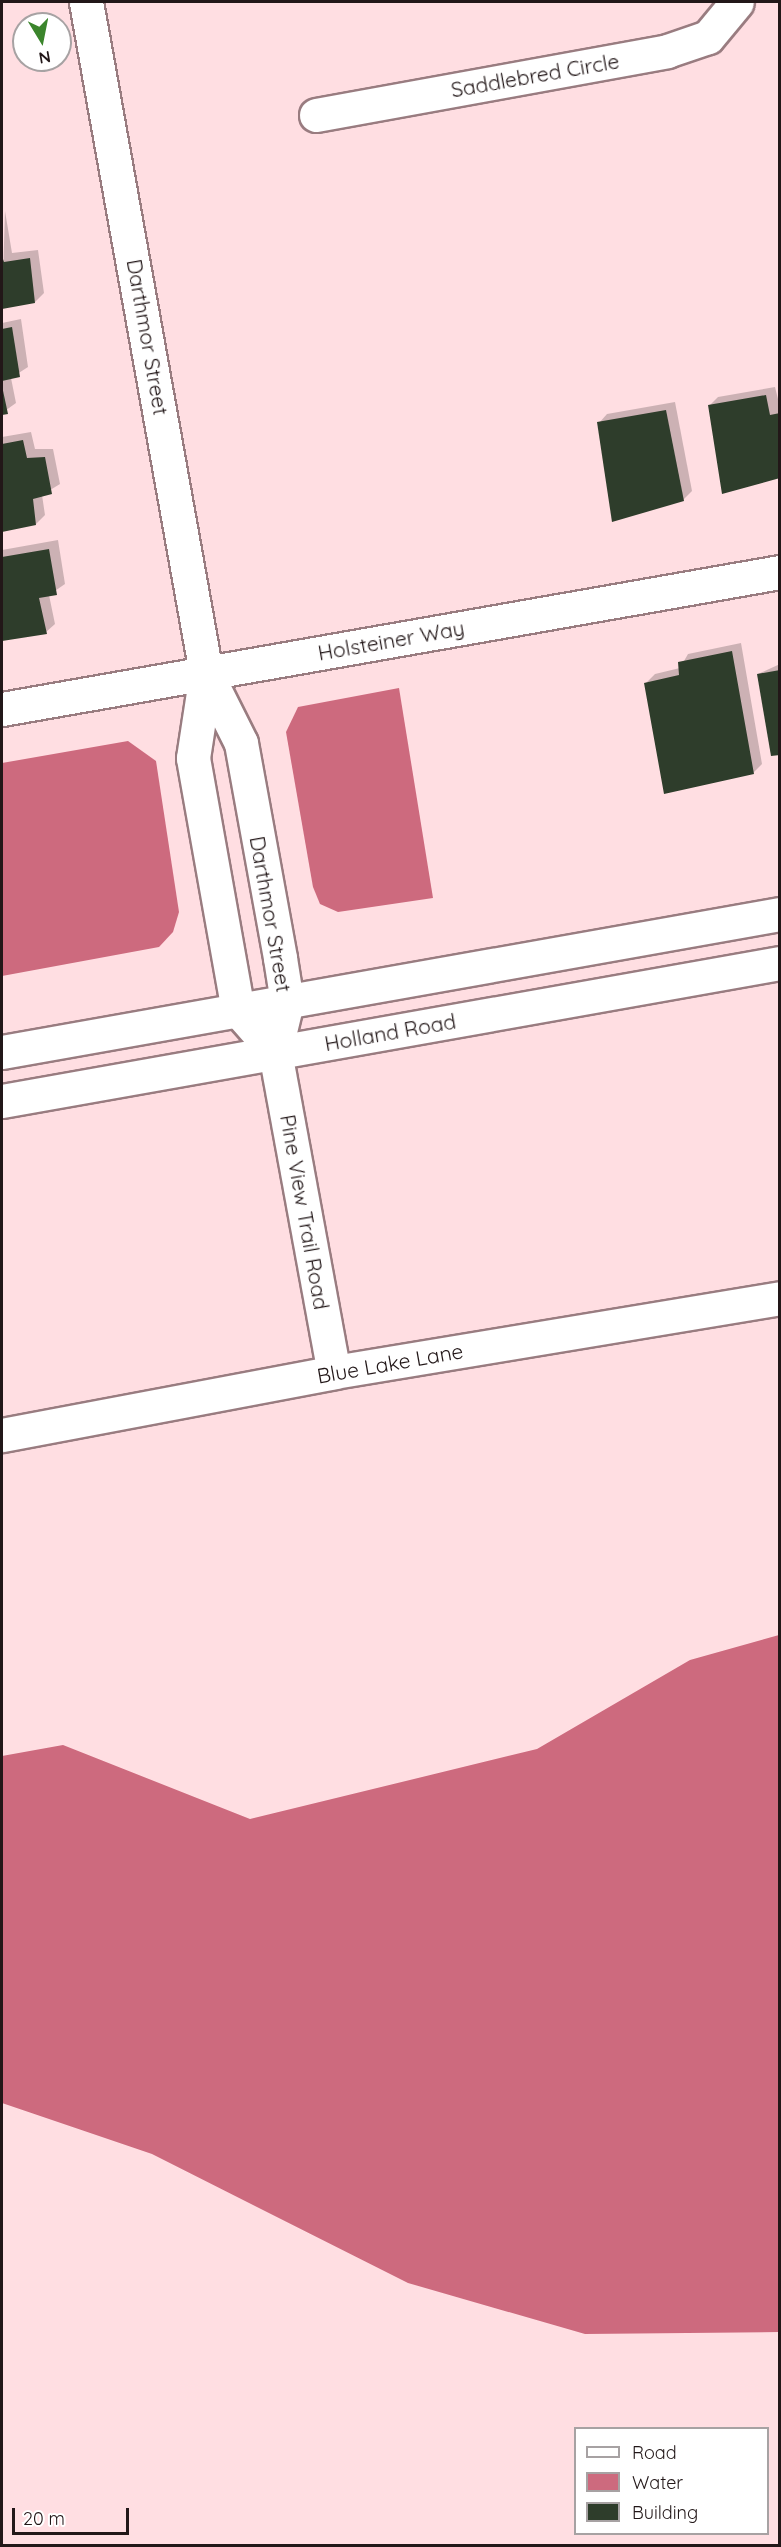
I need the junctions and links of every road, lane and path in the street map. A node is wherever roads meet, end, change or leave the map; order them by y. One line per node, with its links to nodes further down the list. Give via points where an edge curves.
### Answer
1 (86, 2): 5 (street, Darthmor Street)
2 (736, 2): 3 (street, Saddlebred Circle, via 708,37 667,51)
3 (316, 115)
4 (780, 572): 5 (street, Holsteiner Way)
5 (206, 673): 6 (street, Holsteiner Way); 9 (street, Darthmor Street, via 241,743); 10 (street, Darthmor Street, via 192,758)
6 (2, 709)
7 (780, 914): 9 (street)
8 (780, 963): 12 (street, Holland Road)
9 (287, 1002): 10 (street); 12 (street, Darthmor Street)
10 (238, 1010): 11 (street); 12 (street)
11 (2, 1052)
12 (275, 1052): 13 (street, Holland Road); 15 (street, Pine View Trail Road)
13 (2, 1101)
14 (780, 1298): 15 (street, Blue Lake Lane)
15 (334, 1372): 16 (street, Blue Lake Lane)
16 (2, 1435)

